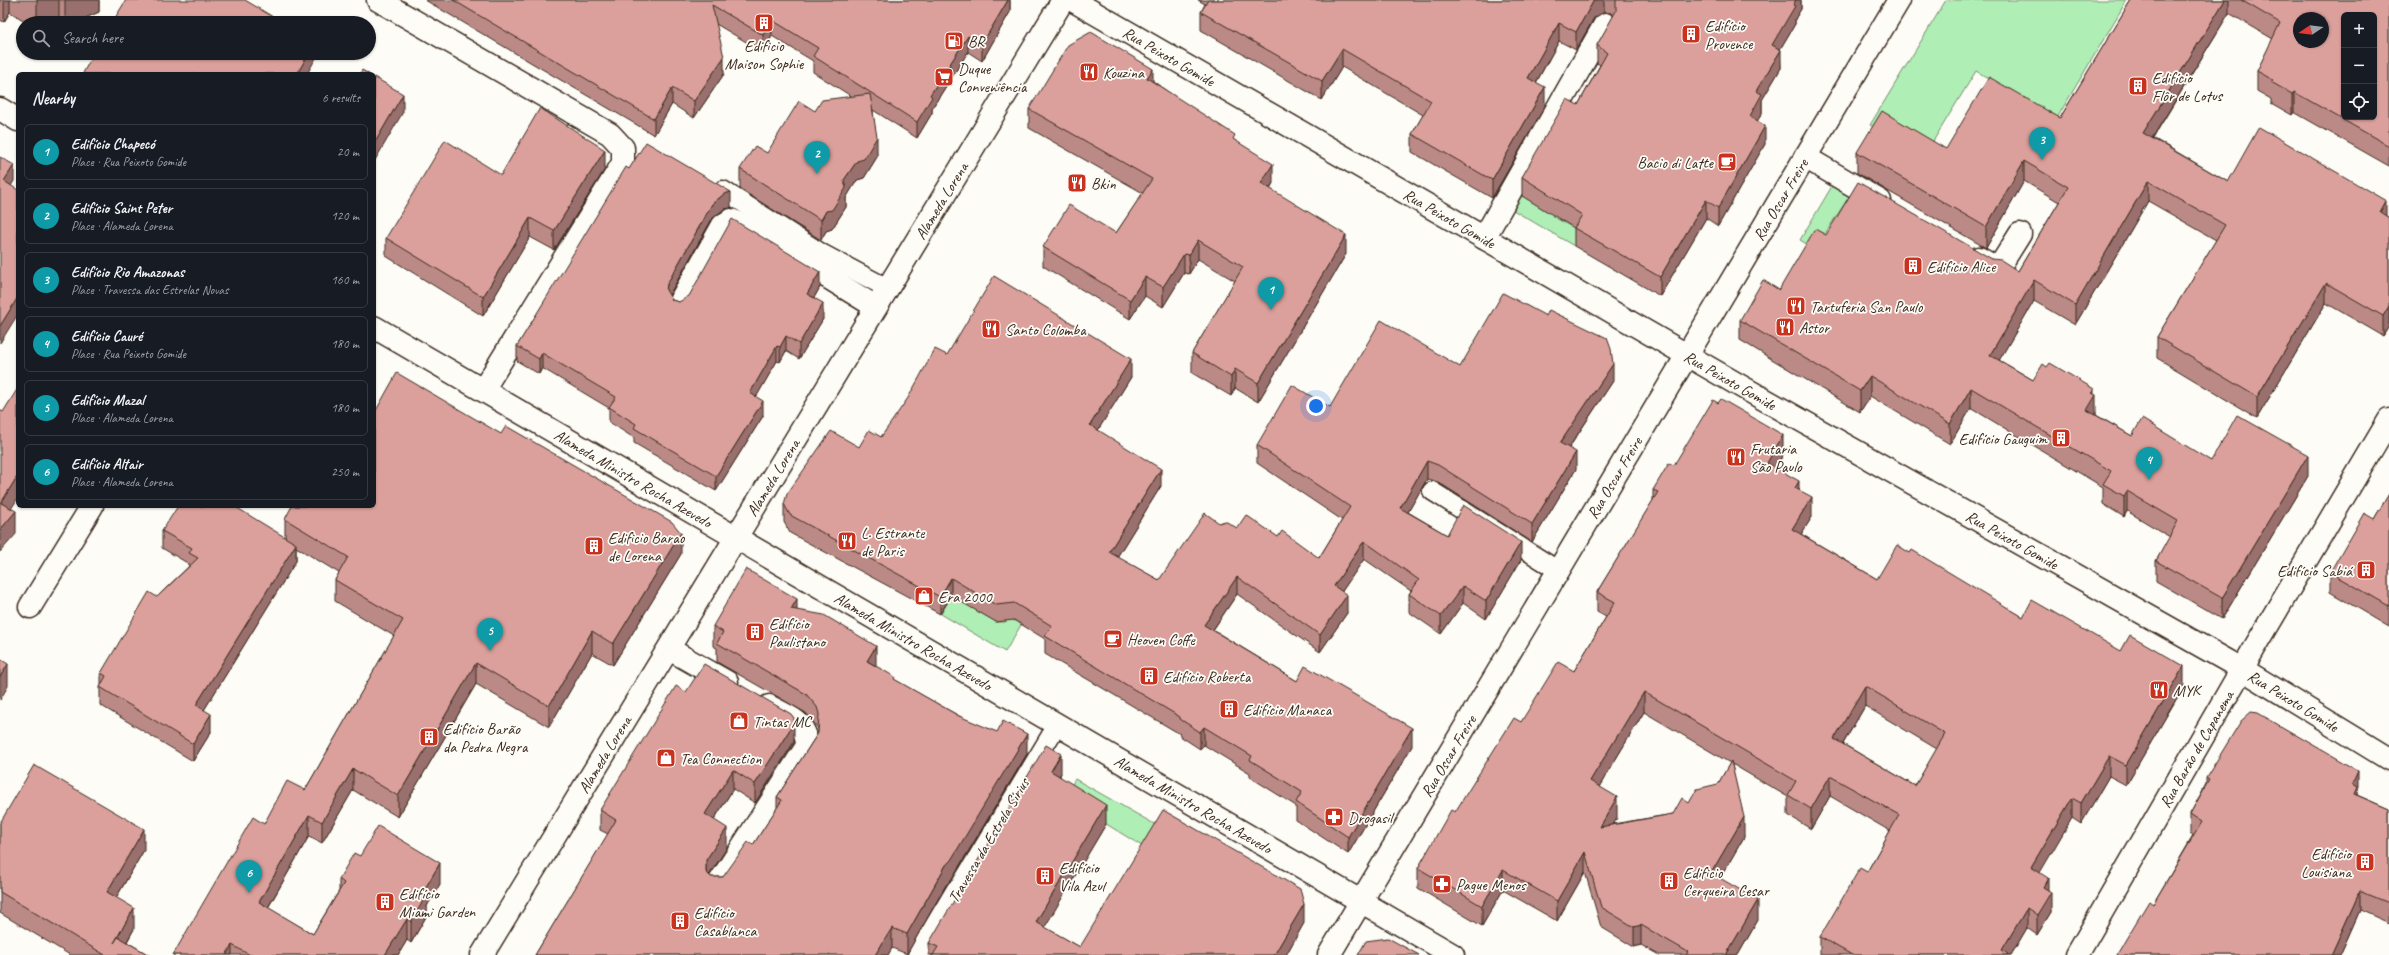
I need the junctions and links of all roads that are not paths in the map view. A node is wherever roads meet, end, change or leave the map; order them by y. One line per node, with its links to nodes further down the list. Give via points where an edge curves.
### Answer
1 (378, 0): 19 (street, via 610,134 623,148 623,163)
2 (1063, 0): 14 (street, Alameda Lorena)
3 (1072, 0): 12 (street, Rua Peixoto Gomide)
4 (1899, 0): 8 (street, Rua Oscar Freire)
5 (1605, 24): 12 (street)
6 (0, 109): 7 (street)
7 (16, 119)
8 (1806, 157): 10 (street); 18 (street, Rua Oscar Freire)
9 (723, 190): 14 (lane, via 823,254)
10 (1895, 209)
11 (2020, 234): 13 (street, via 1998,269)
12 (1484, 238): 18 (street, Rua Peixoto Gomide)
13 (1964, 249)
14 (887, 288): 16 (street, Alameda Lorena)
15 (678, 304): 16 (street, via 723,225 731,220)
16 (876, 307): 23 (street, Alameda Lorena)
17 (376, 328): 19 (street, Alameda Ministro Rocha Azevedo)
18 (1688, 356): 24 (street, Rua Oscar Freire); 27 (street, Rua Peixoto Gomide)
19 (483, 390): 23 (street, Alameda Ministro Rocha Azevedo)
20 (2389, 420): 27 (street, Rua Barão de Capanema)
21 (1432, 490): 24 (lane)
22 (91, 508): 25 (street)
23 (736, 538): 26 (street, Alameda Lorena); 28 (street, Alameda Ministro Rocha Azevedo)
24 (1559, 571): 32 (street, Rua Oscar Freire)
25 (30, 607)
26 (669, 649): 30 (street, via 800,724 807,734 807,746); 33 (street, Alameda Lorena)
27 (2242, 670): 29 (street, Rua Peixoto Gomide); 37 (street, Rua Barão de Capanema)
28 (1057, 725): 31 (lane, Travessa da Estrela Sírius); 32 (street, Alameda Ministro Rocha Azevedo)
29 (2389, 759)
30 (717, 886)
31 (957, 891): 34 (street, Travessa da Estrela Sírius)
32 (1360, 901): 35 (street, Rua Oscar Freire); 36 (street, Alameda Ministro Rocha Azevedo)
33 (482, 955)
34 (919, 955)
35 (1329, 955)
36 (1453, 955)
37 (2077, 955)

